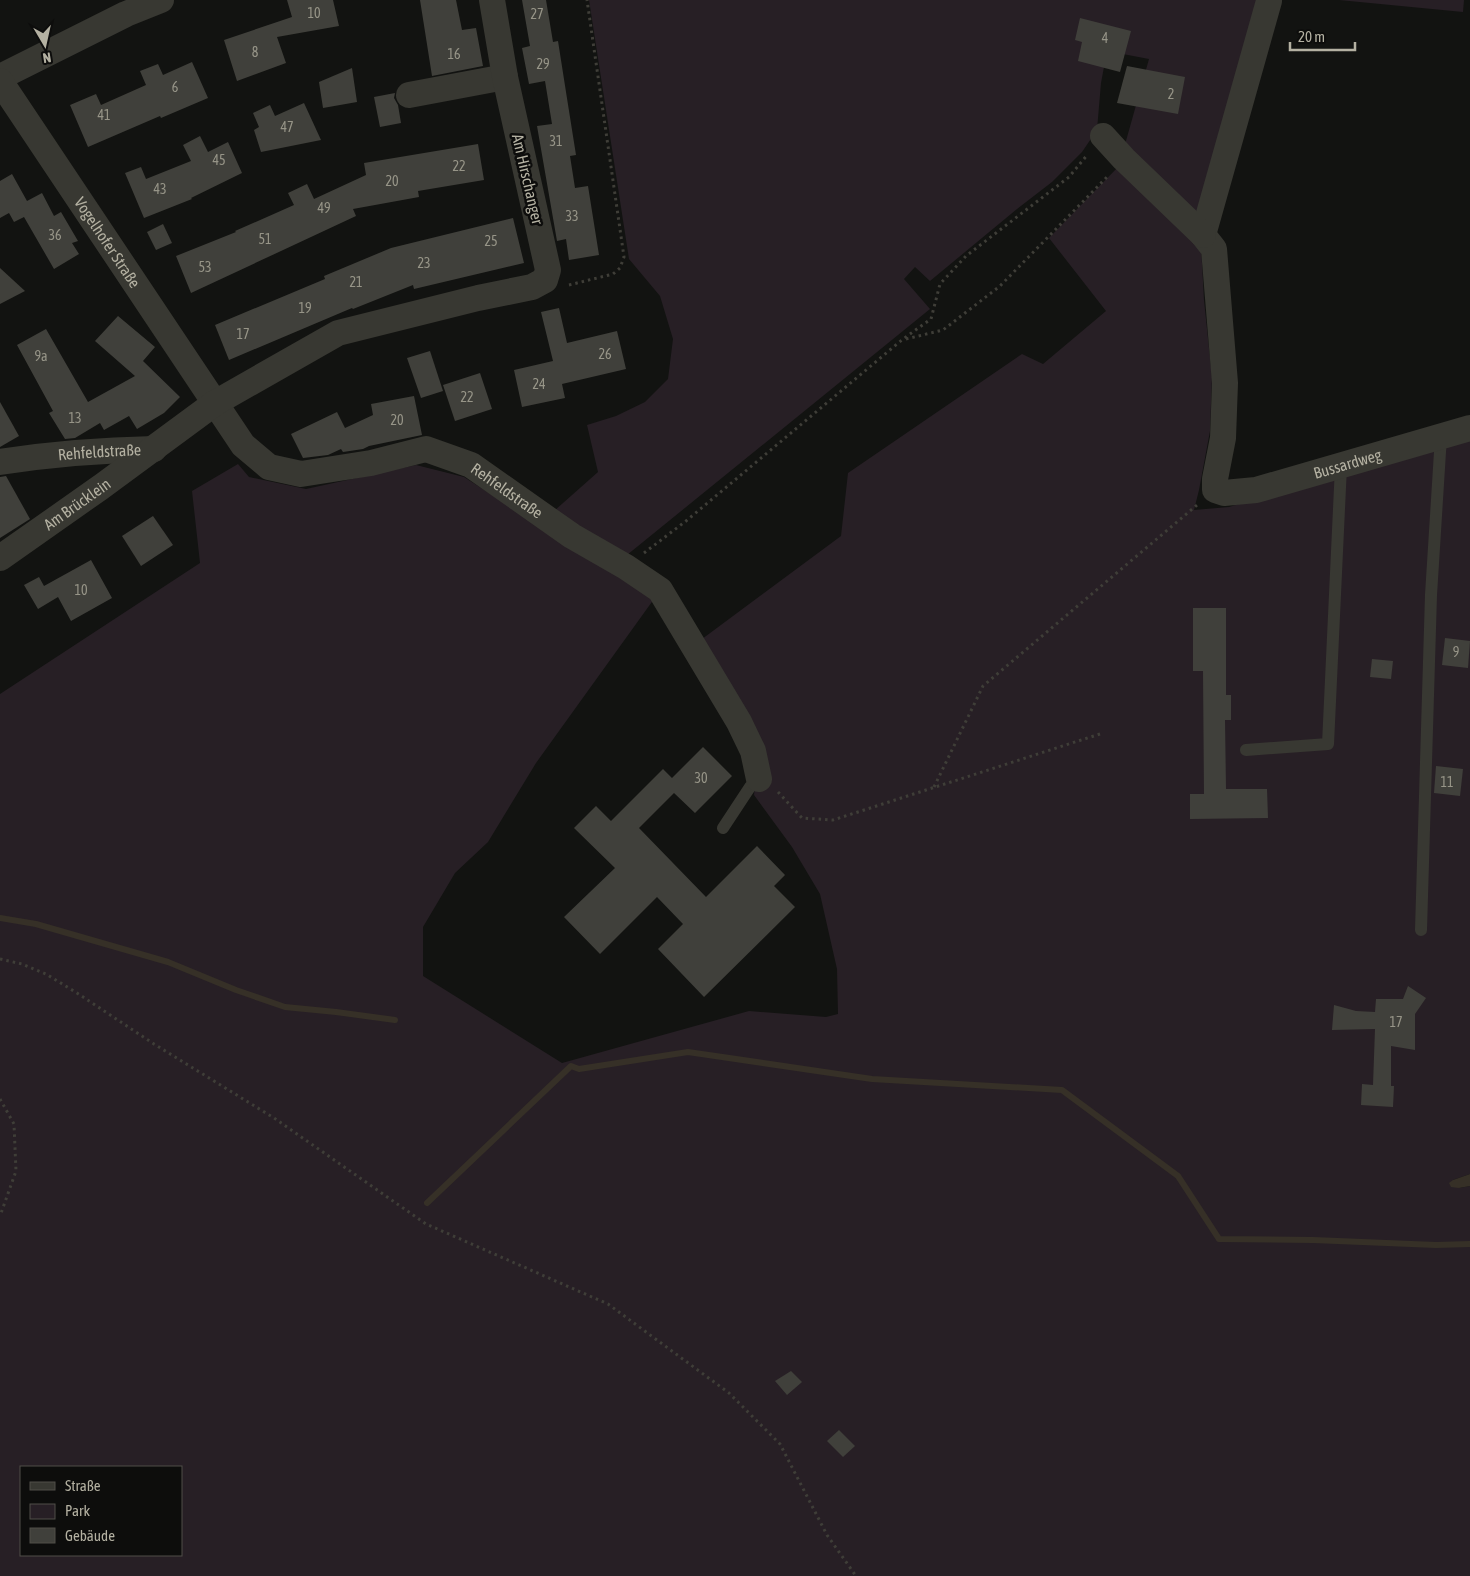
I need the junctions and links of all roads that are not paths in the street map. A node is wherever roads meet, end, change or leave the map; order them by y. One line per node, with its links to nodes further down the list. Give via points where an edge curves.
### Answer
1 (160, 0): 4 (street)
2 (492, 0): 5 (street, Am Hirschanger)
3 (1269, 1): 9 (street)
4 (0, 77)
5 (505, 78): 7 (street); 10 (street, Am Hirschanger, via 548,270)
6 (0, 81): 11 (street, Vogelhofer Straße)
7 (409, 94)
8 (1103, 136): 9 (street)
9 (1204, 235): 16 (street, Bussardweg, via 1214,249 1225,383 1223,438 1215,479 1219,492 1256,490)
10 (545, 280): 11 (street, Rehfeldstraße, via 532,287 338,333)
11 (215, 403): 14 (street, Rehfeldstraße); 19 (street, Rehfeldstraße, via 243,445 269,467 301,474 371,463 426,449 470,466 572,536 660,590 739,722 753,751)
12 (1470, 428): 13 (street, Bussardweg)
13 (1441, 436): 16 (street, Bussardweg); 21 (lane, via 1431,595)
14 (154, 449): 15 (street, Rehfeldstraße); 17 (street, Am Brücklein)
15 (0, 462)
16 (1342, 466): 18 (lane, via 1328,744)
17 (0, 558)
18 (1246, 750)
19 (758, 779): 20 (lane)
20 (723, 828)
21 (1421, 930)

